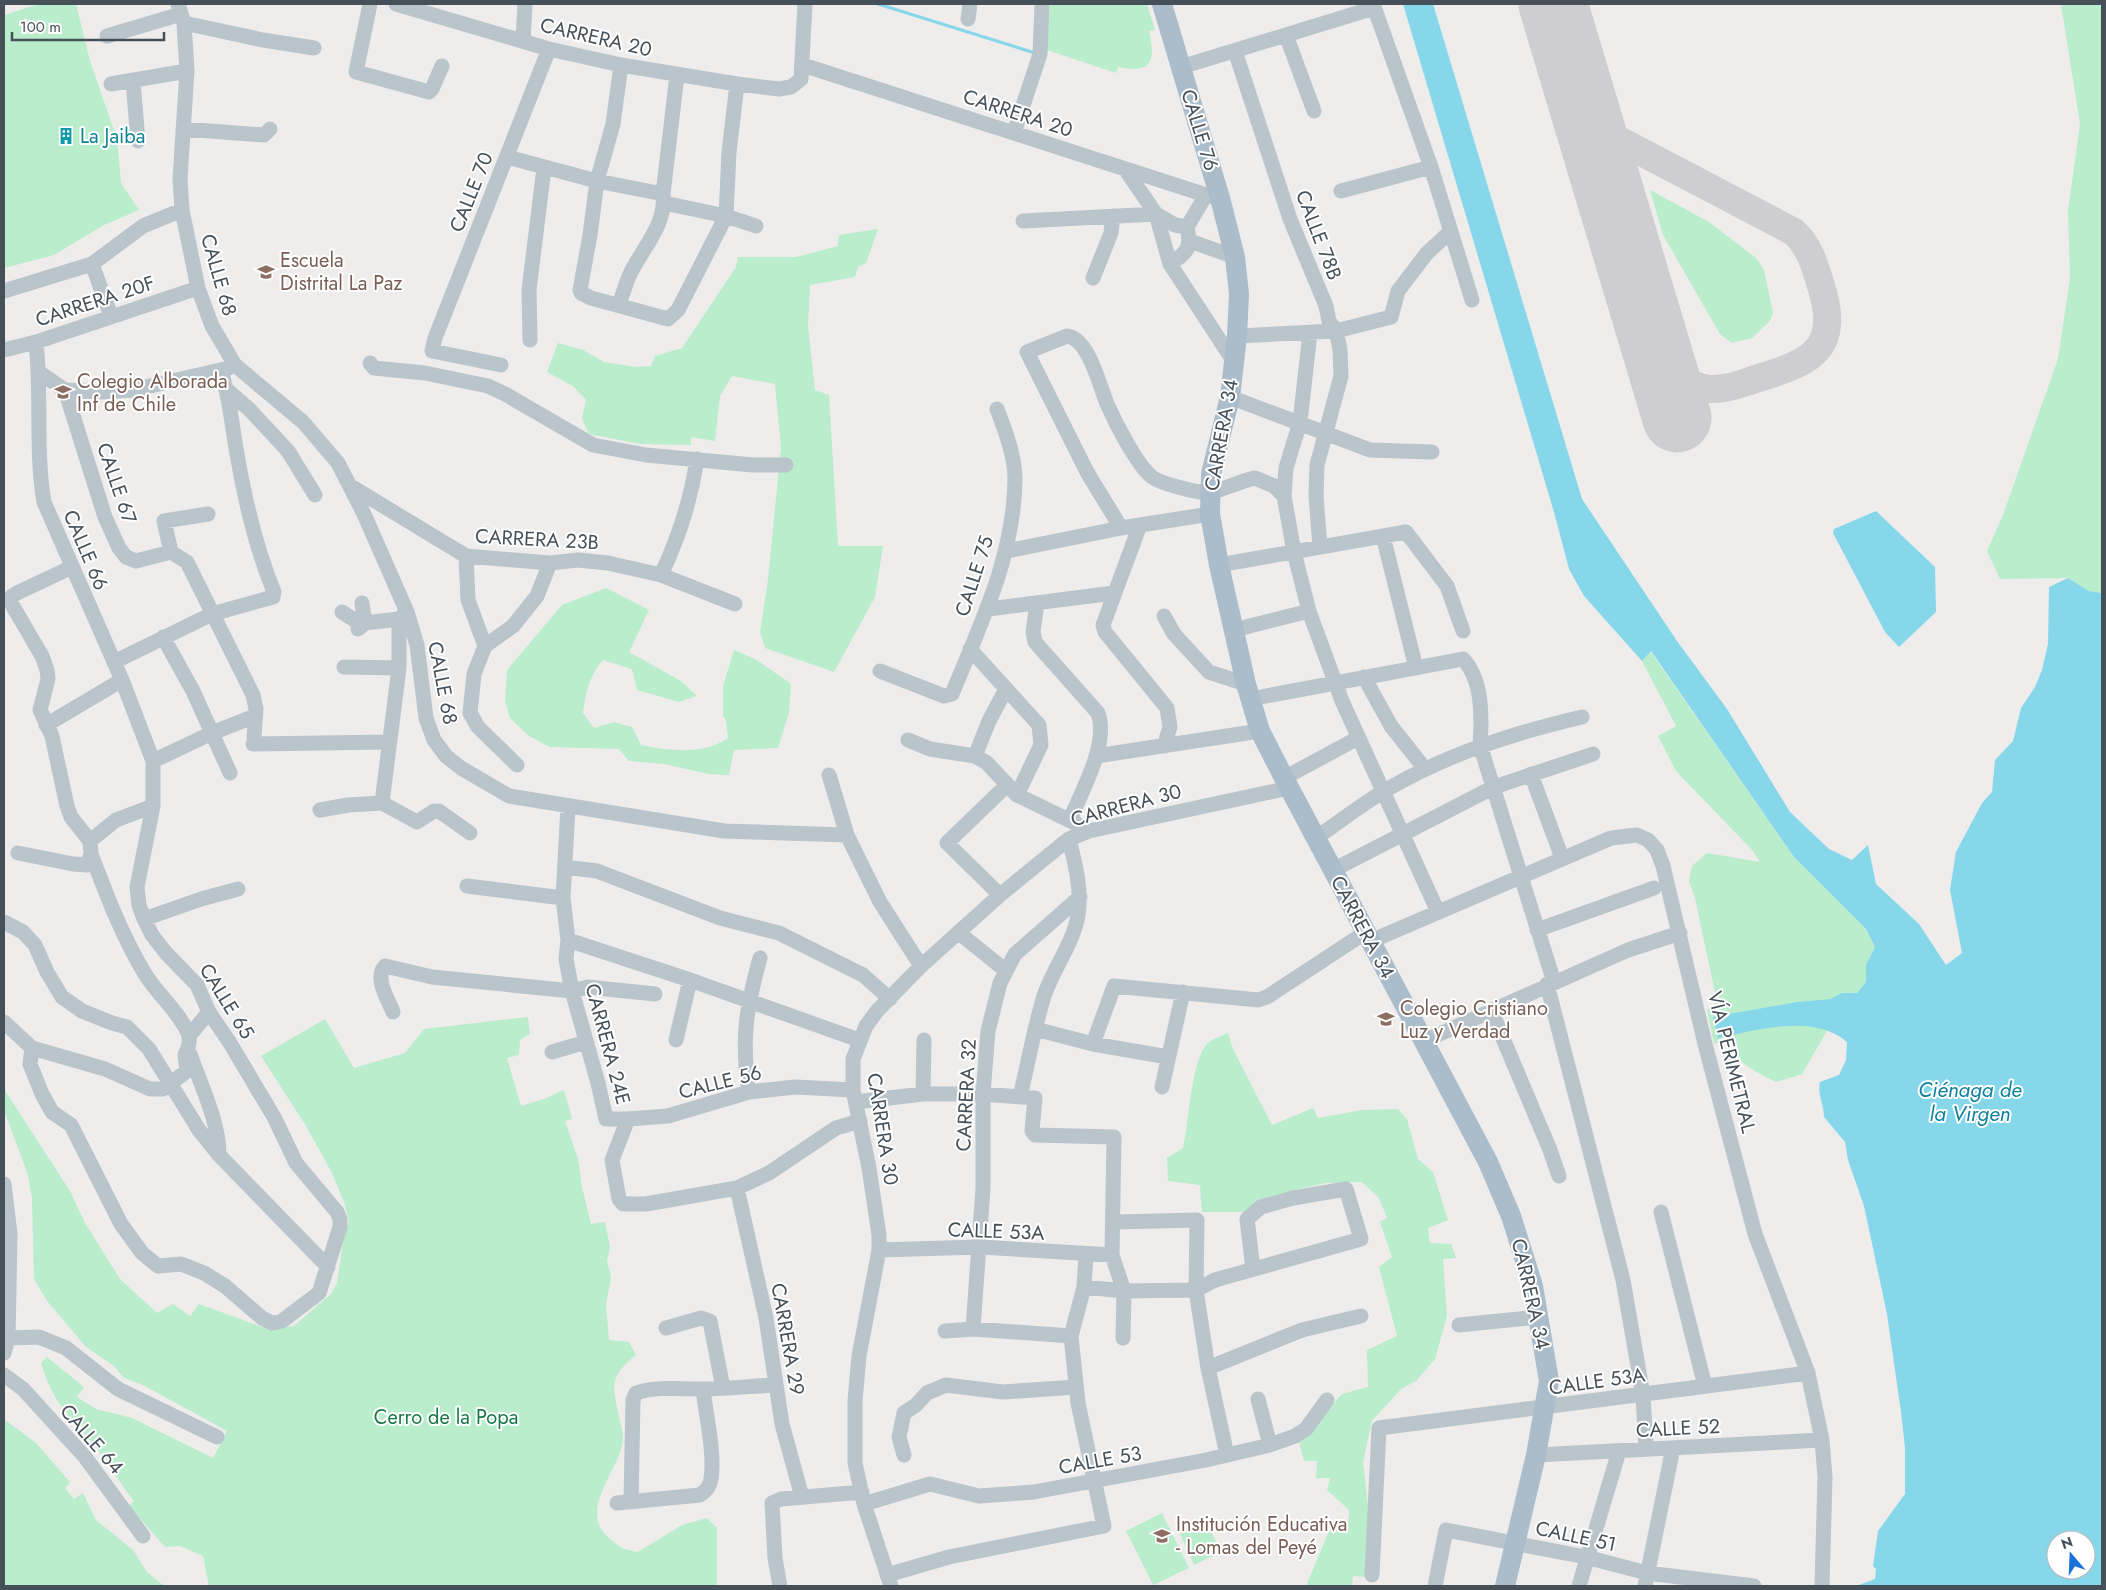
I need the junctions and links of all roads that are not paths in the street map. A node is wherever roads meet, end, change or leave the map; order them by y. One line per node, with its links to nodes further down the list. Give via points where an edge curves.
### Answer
1 (370, 4): 17 (street, via 356,72 429,92)
2 (396, 4): 11 (street, CARRERA 20)
3 (525, 4): 11 (street)
4 (805, 4): 16 (street)
5 (1042, 4): 27 (street, via 1040,54)
6 (1162, 4): 18 (main road, CALLE 76)
7 (1374, 6): 9 (street); 30 (street)
8 (181, 14): 10 (street); 12 (street, via 263,40); 19 (street, CALLE 68)
9 (1286, 35): 14 (street); 24 (street)
10 (107, 36)
11 (523, 41): 13 (street, CARRERA 20)
12 (314, 48)
13 (549, 49): 15 (street, CARRERA 20); 29 (street, CALLE 70)
14 (1234, 51): 18 (street); 54 (street, CALLE 78B, via 1290,219 1326,306 1329,321)
15 (621, 65): 20 (street, CARRERA 20); 33 (street, via 612,124)
16 (803, 65): 23 (street, CARRERA 20, via 801,79 791,87); 27 (street, CARRERA 20)
17 (442, 66)
18 (1181, 67): 35 (main road, CALLE 76)
19 (187, 71): 21 (street); 25 (street, CALLE 68)
20 (677, 75): 23 (street, CARRERA 20); 36 (street)
21 (133, 82): 22 (street); 28 (street)
22 (111, 84)
23 (737, 84): 39 (street)
24 (1314, 111)
25 (183, 129): 26 (street, via 264,135); 37 (street, CALLE 68)
26 (270, 129)
27 (1014, 133): 32 (street, CARRERA 20)
28 (138, 141)
29 (507, 157): 31 (street); 62 (street, CALLE 70, via 432,351)
30 (1430, 167): 34 (street); 43 (street)
31 (544, 168): 33 (street); 57 (street, via 529,290)
32 (1125, 169): 35 (street, CARRERA 20); 38 (street)
33 (597, 181): 36 (street); 52 (street, via 579,286 581,293 591,298)
34 (1341, 191)
35 (1213, 197): 44 (street); 45 (main road, CALLE 76)
36 (663, 199): 39 (street); 52 (street, via 656,228 630,274)
37 (182, 210): 46 (street, via 143,226); 49 (street, CALLE 68)
38 (1156, 214): 40 (street); 44 (street); 47 (street)
39 (726, 216): 42 (street); 52 (street, via 673,316 668,319)
40 (1113, 216): 41 (street); 48 (street, via 1111,232)
41 (1023, 221)
42 (756, 226)
43 (1451, 231): 51 (street); 54 (street, via 1398,291 1391,318)
44 (1189, 234): 45 (street); 47 (street, via 1185,252)
45 (1235, 257): 56 (main road, CARRERA 34)
46 (92, 264): 50 (street); 53 (street)
47 (1170, 264): 60 (street)
48 (1093, 278)
49 (198, 288): 53 (street, CARRERA 20F); 63 (street, CALLE 68, via 212,326)
50 (4, 291)
51 (1472, 300)
52 (619, 305)
53 (111, 316): 58 (street, CARRERA 20F)
54 (1336, 331): 55 (street); 71 (street, CALLE 78B, via 1341,376)
55 (1310, 333): 56 (street); 70 (street)
56 (1237, 336): 60 (main road, CARRERA 34)
57 (530, 340)
58 (36, 342): 59 (street, CARRERA 20F); 65 (street, CALLE 66)
59 (4, 350)
60 (1234, 362): 68 (main road, CARRERA 34)
61 (370, 364): 73 (street, via 374,368 426,373 488,386 593,444 646,455)
62 (501, 365)
63 (235, 366): 64 (street); 75 (street, CALLE 68, via 303,422 338,463)
64 (221, 371): 66 (street, via 133,390); 67 (street)
65 (40, 373): 66 (street); 91 (street, CALLE 66, via 39,472 44,502)
66 (65, 390): 85 (street, CALLE 67, via 105,517 119,548 126,557 136,561)
67 (227, 390): 77 (street, via 288,451); 100 (street, via 250,520 274,592 273,597)
68 (1230, 397): 70 (street); 76 (main road, CARRERA 34, via 1211,474)
69 (997, 409): 86 (street, CALLE 75, via 1015,477)
70 (1300, 422): 71 (street); 78 (street, via 1286,468)
71 (1326, 435): 72 (street, via 1370,450); 84 (street, CALLE 78B, via 1317,465)
72 (1432, 452)
73 (697, 459): 74 (street); 92 (street, via 690,500 676,544)
74 (786, 465)
75 (351, 486): 88 (street, CARRERA 23B); 101 (street, CALLE 68)
76 (1210, 493): 78 (street, via 1254,478 1274,486); 80 (main road, CARRERA 34); 82 (street, via 1152,477 1125,441 1096,369 1072,336 1027,352 1087,472)
77 (315, 495)
78 (1284, 496): 87 (street)
79 (208, 514): 85 (street, via 164,521)
80 (1210, 514): 81 (street); 90 (main road, CARRERA 34)
81 (1140, 525): 82 (street); 93 (street)
82 (1121, 528): 86 (street)
83 (1383, 536): 84 (street); 105 (street, via 1406,532 1409,535 1447,586); 112 (street)
84 (1320, 548): 87 (street)
85 (171, 552): 100 (street, via 187,562)
86 (1007, 552): 97 (street, CALLE 75)
87 (1294, 552): 90 (street); 98 (street)
88 (466, 556): 89 (street, CARRERA 23B); 107 (street, via 468,600)
89 (550, 563): 92 (street, CARRERA 23B, via 578,560 608,563); 107 (street, via 537,596 513,626)
90 (1219, 566): 104 (main road, CARRERA 34)
91 (72, 567): 109 (street, CALLE 66); 121 (street, via 10,597 47,670 48,679 40,710)
92 (661, 575): 95 (street, CARRERA 23B)
93 (1114, 592): 96 (street); 128 (street, via 1104,617 1105,632 1167,708 1170,727)
94 (362, 602): 103 (street)
95 (735, 604)
96 (1038, 604): 97 (street); 131 (street, via 1033,632 1035,642 1098,713 1101,733)
97 (988, 610): 108 (street, CALLE 75)
98 (1309, 611): 104 (street); 116 (street)
99 (342, 612): 103 (street)
100 (212, 614): 106 (street); 119 (street, via 253,695)
101 (403, 616): 103 (street); 111 (street, CALLE 68); 144 (street, CALLE 68, via 417,645 426,718 434,740 446,756 498,792)
102 (1164, 616): 118 (street, via 1174,634 1209,672)
103 (362, 626)
104 (1234, 630): 118 (main road, CARRERA 34)
105 (1463, 631)
106 (163, 637): 109 (street); 123 (street)
107 (485, 646): 133 (street, via 474,674 470,713 478,727)
108 (970, 649): 113 (street, CALLE 75, via 952,694 944,696); 117 (street)
109 (114, 662): 115 (street, CALLE 66)
110 (344, 667): 111 (street)
111 (399, 668): 126 (street, CALLE 68)
112 (1416, 668): 114 (street); 127 (street, via 1463,659 1471,668 1478,690 1482,724)
113 (880, 671)
114 (1364, 677): 116 (street); 134 (street, via 1391,726)
115 (122, 680): 121 (street); 132 (street, CALLE 66)
116 (1335, 683): 118 (street); 124 (street)
117 (1006, 689): 130 (street); 140 (street, via 1040,725 1042,736 1042,746)
118 (1248, 691): 122 (main road, CARRERA 34)
119 (255, 716): 123 (street); 126 (street, via 254,740)
120 (1582, 717): 127 (street)
121 (46, 725): 153 (street, via 52,736 69,811)
122 (1260, 731): 128 (street); 138 (main road, CARRERA 34)
123 (212, 733): 132 (street); 135 (street)
124 (1358, 738): 138 (street, CARRERA 30); 141 (street)
125 (908, 740): 130 (street, via 930,749)
126 (388, 742): 142 (street, CALLE 68)
127 (1480, 745): 134 (street); 139 (street)
128 (1164, 746): 131 (street)
129 (1593, 754): 136 (street)
130 (975, 756): 140 (street, via 987,763)
131 (1096, 756): 146 (street)
132 (153, 761): 143 (street, CALLE 65)
133 (517, 765)
134 (1425, 769): 141 (street)
135 (230, 773)
136 (1531, 774): 139 (street); 155 (street)
137 (830, 775): 150 (street)
138 (1287, 783): 147 (street, CARRERA 30); 151 (main road, CARRERA 34)
139 (1494, 787): 149 (street); 158 (street)
140 (1012, 790): 146 (street); 162 (street, via 947,843)
141 (1385, 791): 149 (street); 151 (street)
142 (382, 803): 145 (street); 148 (street, via 417,822 438,811)
143 (153, 806): 153 (street, via 116,820); 166 (street, CALLE 65, via 137,887)
144 (568, 807): 150 (street, CALLE 68, via 724,831); 156 (street, CARRERA 24E)
145 (320, 810)
146 (1070, 820): 147 (street)
147 (1089, 831): 152 (street, CARRERA 30)
148 (470, 833)
149 (1404, 834): 157 (street); 165 (street)
150 (847, 836): 174 (street, via 880,902)
151 (1316, 838): 157 (main road, CARRERA 34)
152 (1070, 839): 162 (street, CARRERA 30); 163 (street)
153 (90, 848): 154 (street, via 86,865); 193 (street, via 125,940 147,976 175,1010)
154 (18, 853)
155 (1562, 858): 158 (street, VÍA PERIMETRAL); 170 (street, VÍA PERIMETRAL, via 1624,835 1637,835 1648,840 1657,850 1663,866)
156 (565, 867): 164 (street, CARRERA 24E); 181 (street, via 597,871 720,918 779,933 863,975)
157 (1333, 870): 171 (main road, CARRERA 34)
158 (1520, 876): 165 (street, VÍA PERIMETRAL); 168 (street)
159 (467, 886): 164 (street)
160 (1654, 888): 168 (street)
161 (238, 889): 166 (street, via 201,898)
162 (1000, 895): 169 (street, CARRERA 30)
163 (1080, 897): 175 (street, CARRERA 32, via 1015,954); 187 (street, via 1073,934 1044,995)
164 (563, 898): 172 (street, CARRERA 24E)
165 (1438, 912): 171 (street, VÍA PERIMETRAL)
166 (144, 920): 184 (street, CALLE 65, via 152,935 197,985)
167 (4, 922): 198 (street, via 23,932 35,945 46,972 62,997 82,1011 127,1027 149,1049)
168 (1537, 930): 177 (street)
169 (959, 933): 174 (street, CARRERA 30); 175 (street)
170 (1680, 933): 177 (street, via 1628,950); 233 (street, VÍA PERIMETRAL, via 1705,1044 1755,1234)
171 (1368, 936): 179 (street, VÍA PERIMETRAL, via 1267,997 1250,1000); 191 (main road, CARRERA 34)
172 (568, 940): 176 (street); 178 (street, CARRERA 24E, via 566,959)
173 (760, 958): 182 (street)
174 (922, 966): 181 (street, CARRERA 30)
175 (1005, 970): 202 (street, CARRERA 32, via 988,1031)
176 (690, 980): 182 (street); 188 (street)
177 (1550, 983): 183 (street); 240 (street, via 1623,1280)
178 (572, 991): 180 (street, via 588,987); 185 (street, via 432,977 384,966 380,978); 192 (street, CARRERA 24E)
179 (1183, 992): 194 (street, VÍA PERIMETRAL, via 1114,986); 197 (street)
180 (655, 994)
181 (890, 999): 189 (street, CARRERA 30, via 877,1011)
182 (748, 1001): 189 (street); 200 (street, via 743,1047)
183 (1491, 1010): 191 (street); 208 (street)
184 (209, 1012): 193 (street); 217 (street, CALLE 65, via 274,1118 296,1162 337,1212 340,1227)
185 (393, 1012)
186 (4, 1022): 195 (street)
187 (1035, 1029): 194 (street); 204 (street)
188 (676, 1040)
189 (859, 1040): 203 (street, CARRERA 30, via 853,1059)
190 (924, 1040): 201 (street)
191 (1424, 1041): 223 (main road, CARRERA 34, via 1488,1162 1523,1251)
192 (586, 1042): 196 (street); 205 (street, CARRERA 24E, via 606,1119)
193 (189, 1043): 198 (street, via 185,1055 187,1071); 207 (street, via 215,1124)
194 (1093, 1044): 197 (street)
195 (32, 1048): 198 (street, via 105,1069 150,1089 163,1089); 217 (street, via 30,1064 52,1112 71,1125 121,1224 142,1253 158,1266 182,1264 204,1273 272,1324 282,1322 319,1293)
196 (552, 1052)
197 (1168, 1057): 199 (street)
198 (171, 1083): 207 (street, via 199,1130)
199 (1162, 1087)
200 (749, 1092): 203 (street, CALLE 56, via 795,1087); 205 (street, CALLE 56, via 668,1116)
201 (923, 1094): 202 (street, CALLE 56); 203 (street, CALLE 56)
202 (983, 1094): 204 (street, CALLE 56); 213 (street, CARRERA 32)
203 (855, 1096): 206 (street, CARRERA 30)
204 (1027, 1097): 212 (street, via 1035,1135 1114,1137)
205 (628, 1119): 210 (street, CARRERA 24E, via 612,1160 623,1204 646,1204)
206 (860, 1121): 210 (street, via 836,1128 770,1173); 214 (street, CARRERA 30)
207 (219, 1155): 217 (street)
208 (1558, 1176)
209 (4, 1184): 229 (street, via 10,1234)
210 (737, 1188): 235 (street, CARRERA 29, via 766,1318)
211 (1662, 1212): 236 (street)
212 (1114, 1222): 216 (street); 220 (street, via 1197,1220)
213 (980, 1247): 214 (street, CALLE 53A); 215 (street, CALLE 53A); 226 (street, CARRERA 32)
214 (879, 1250): 255 (street, CARRERA 30, via 859,1356 855,1400 855,1463)
215 (1086, 1255): 216 (street, CALLE 53A); 219 (street)
216 (1112, 1256): 221 (street)
217 (328, 1267)
218 (1254, 1269): 218 (street, via 1361,1239 1346,1189 1261,1207 1247,1219); 220 (street, via 1215,1280)
219 (1084, 1287): 221 (street); 228 (street)
220 (1196, 1290): 221 (street); 232 (street)
221 (1124, 1291): 230 (street)
222 (1362, 1316): 232 (street, via 1302,1330)
223 (1539, 1318): 224 (street); 243 (main road, CARRERA 34, via 1549,1381)
224 (1459, 1325)
225 (666, 1328): 238 (street, via 702,1318 710,1321)
226 (974, 1329): 227 (street); 228 (street)
227 (945, 1331)
228 (1071, 1336): 237 (street)
229 (8, 1338): 231 (street); 244 (street, via 39,1337 66,1348 118,1389)
230 (1124, 1338)
231 (4, 1353)
232 (1208, 1368): 251 (street)
233 (1808, 1373): 236 (street, CALLE 53A); 245 (street, VÍA PERIMETRAL)
234 (4, 1375): 256 (street, CALLE 64, via 23,1389 85,1457)
235 (776, 1384): 238 (street); 254 (street, CARRERA 29, via 782,1424)
236 (1705, 1386): 240 (street, CALLE 53A)
237 (1076, 1387): 250 (street, via 1003,1392 946,1385 927,1392 904,1413 899,1437); 253 (street)
238 (723, 1388): 239 (street)
239 (703, 1389): 239 (street, via 710,1450 708,1490 700,1495 624,1502 636,1393 672,1388)
240 (1643, 1394): 243 (street, CALLE 53A); 248 (street)
241 (1258, 1399): 246 (street)
242 (1327, 1400): 246 (street, CALLE 53, via 1306,1429)
243 (1545, 1408): 252 (main road, CARRERA 34); 259 (street, CALLE 53A, via 1379,1428)
244 (217, 1437)
245 (1822, 1440): 247 (street, CALLE 52); 267 (street, VÍA PERIMETRAL, via 1825,1477)
246 (1270, 1445): 251 (street, CALLE 53)
247 (1673, 1448): 248 (street, CALLE 52); 260 (street)
248 (1646, 1449): 249 (street, CALLE 52)
249 (1619, 1451): 252 (street, CALLE 52); 258 (street)
250 (904, 1455)
251 (1227, 1455): 253 (street, CALLE 53)
252 (1536, 1455): 257 (main road, CARRERA 34)
253 (1093, 1482): 255 (street, CALLE 53, via 1034,1492 979,1496 930,1484); 261 (street, via 1104,1521 1100,1528 949,1557)
254 (802, 1497): 255 (street, CALLE 53); 262 (street, CALLE 53, via 772,1502)
255 (863, 1498): 261 (street, CARRERA 30)
256 (143, 1536)
257 (1515, 1544): 258 (street, CALLE 51); 263 (street, CALLE 51, via 1446,1530); 264 (main road, CARRERA 34)
258 (1586, 1557): 260 (street, CALLE 51); 265 (street)
259 (1372, 1575)
260 (1646, 1580): 266 (street, CALLE 51)
261 (889, 1581)
262 (780, 1586)
263 (1434, 1586)
264 (1505, 1586)
265 (1579, 1586)
266 (1754, 1586)
267 (1822, 1586)

